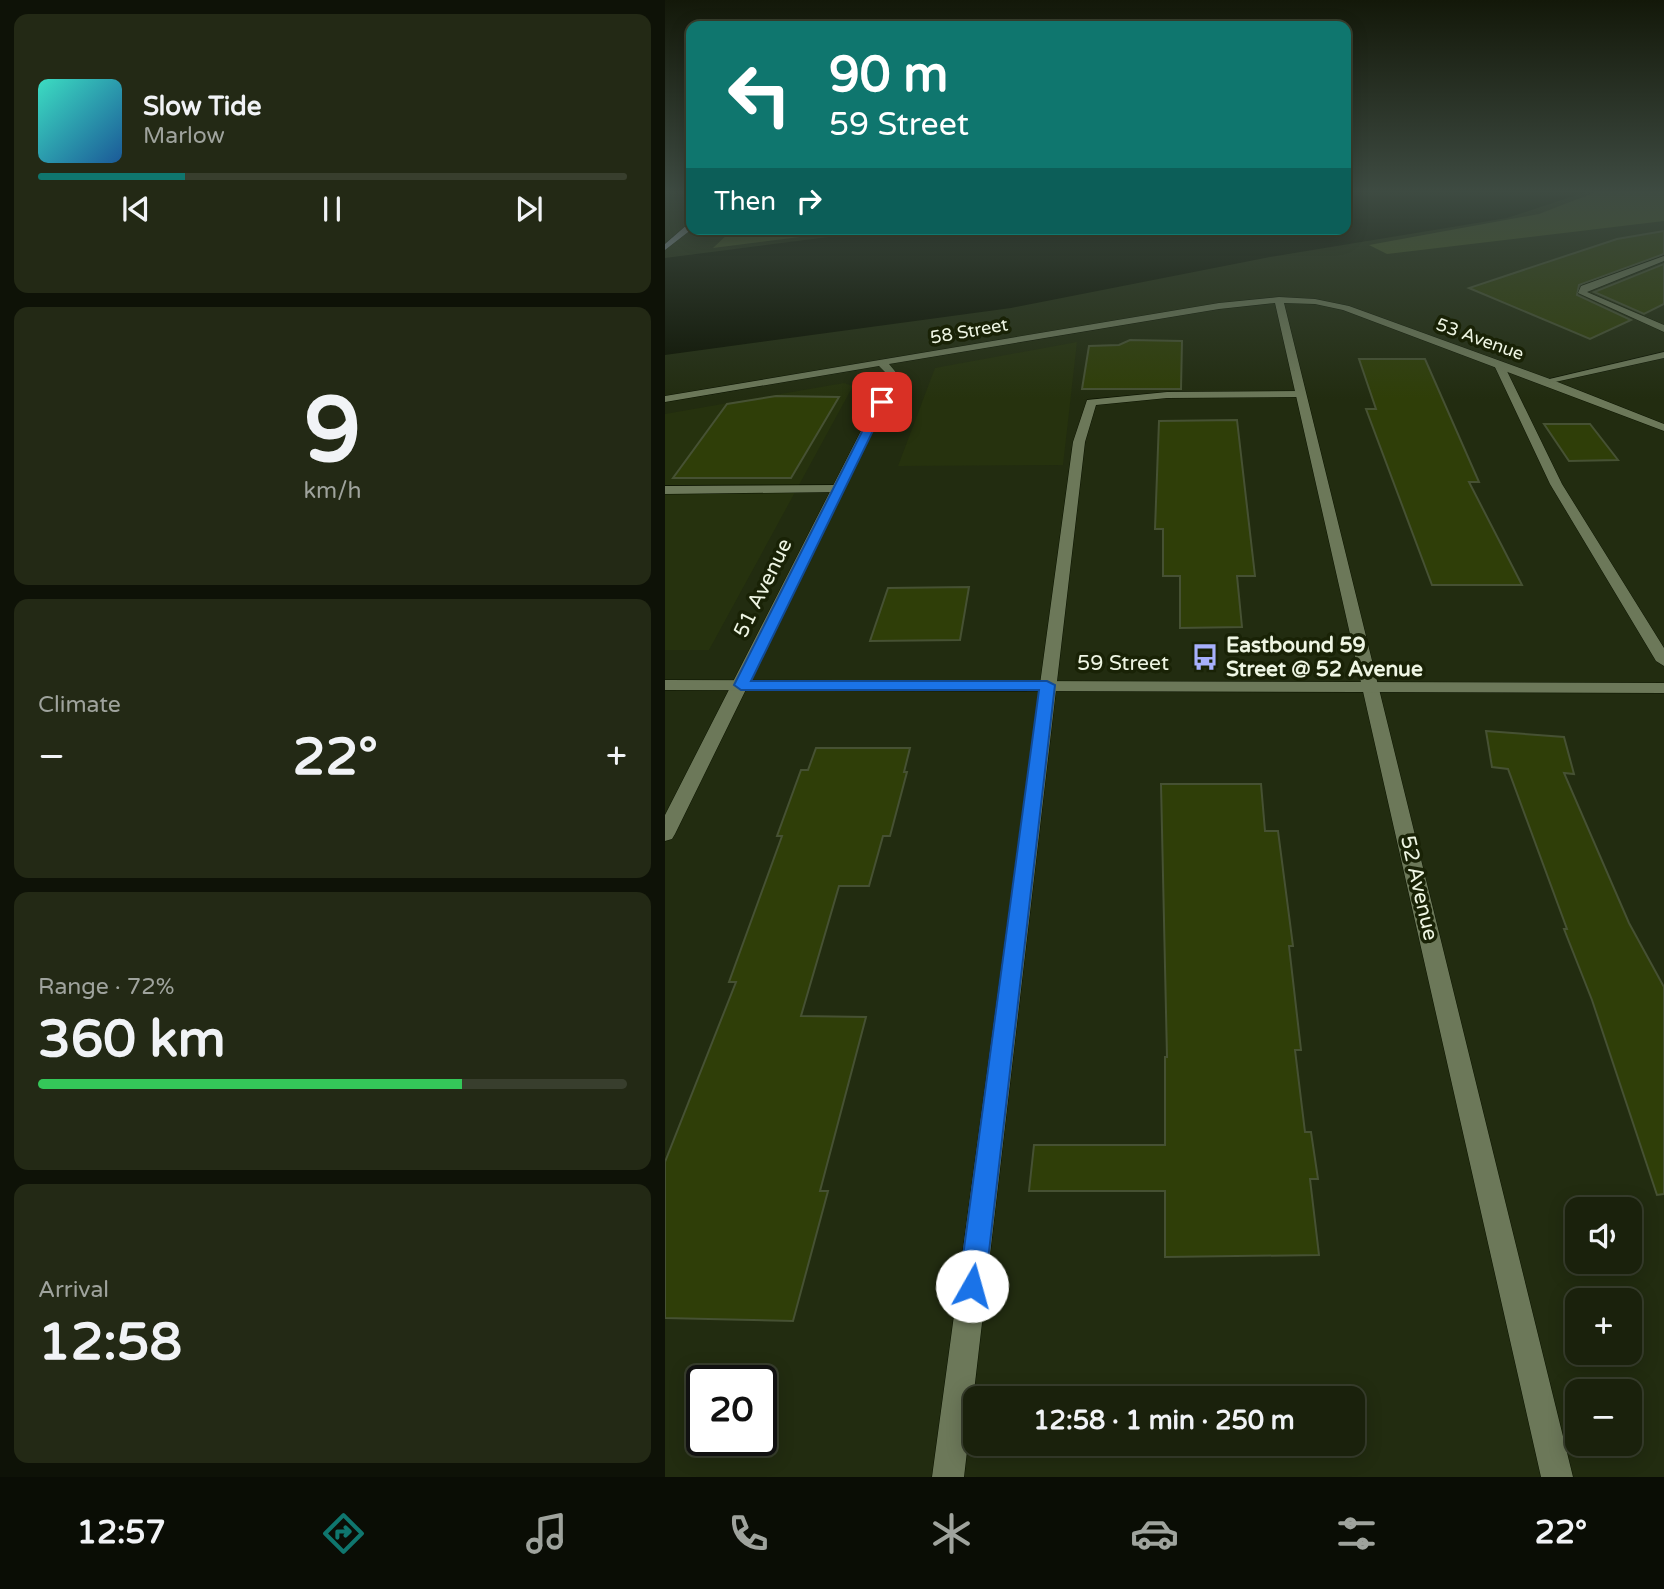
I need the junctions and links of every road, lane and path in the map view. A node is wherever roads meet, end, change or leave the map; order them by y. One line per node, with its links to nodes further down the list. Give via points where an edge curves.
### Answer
1 (1657, 261): 3 (street, via 1582,290 1584,295)
2 (1279, 300): 5 (street, 58 Street, via 1219,306); 6 (street, 53 Avenue, via 1346,308); 8 (street, 52 Avenue)
3 (1664, 329)
4 (1664, 355): 7 (street)
5 (883, 363): 9 (street, 58 Street); 11 (street, 51 Avenue, via 893,380)
6 (1499, 365): 7 (street, 53 Avenue); 13 (street, via 1556,484)
7 (1546, 382): 10 (street, 53 Avenue)
8 (1300, 394): 16 (street, via 1091,402 1079,442); 17 (street, 52 Avenue)
9 (665, 399)
10 (1664, 428)
11 (837, 489): 12 (street); 15 (street, 51 Avenue)
12 (665, 490)
13 (1664, 661)
14 (665, 685): 15 (street, 59 Street)
15 (741, 685): 16 (street, 59 Street); 19 (street, 51 Avenue)
16 (1047, 685): 17 (street, 59 Street); 20 (street)
17 (1372, 687): 18 (street, 59 Street); 21 (street, 52 Avenue)
18 (1664, 688)
19 (665, 834)
20 (948, 1477)
21 (1557, 1477)

